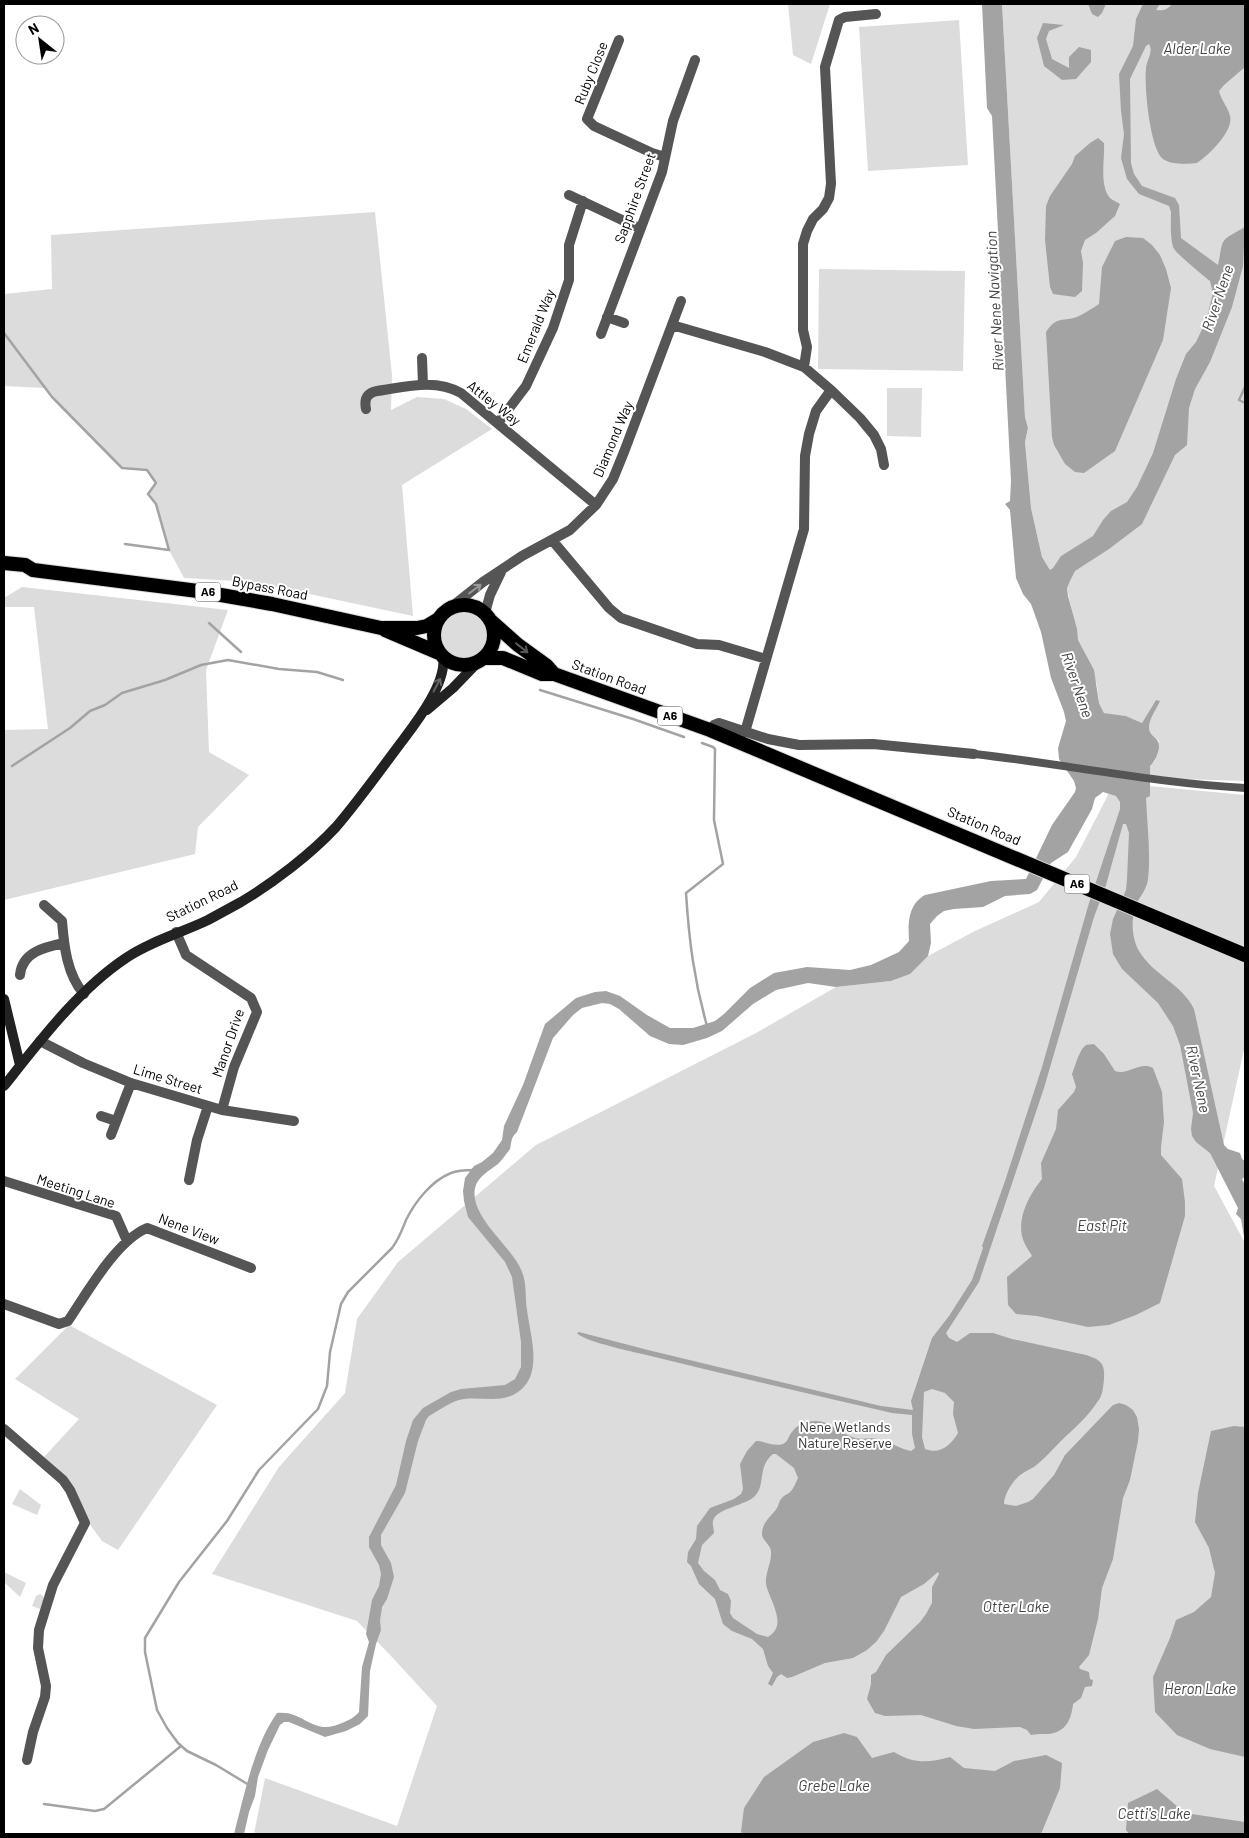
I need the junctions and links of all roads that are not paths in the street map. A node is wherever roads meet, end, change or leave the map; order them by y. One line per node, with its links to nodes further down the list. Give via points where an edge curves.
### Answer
1 (876, 14): 14 (street, via 845,16 839,20 825,68 831,184 829,198 810,225 804,244 803,330 807,347)
2 (619, 40): 4 (street, Ruby Close, via 587,119 594,126)
3 (695, 60): 4 (street, Sapphire Street, via 673,120)
4 (666, 157): 7 (street, Sapphire Street)
5 (569, 195): 6 (street)
6 (583, 201): 7 (street); 18 (street, Emerald Way, via 569,245 569,280 553,328 526,386)
7 (639, 228): 9 (street, Sapphire Street)
8 (681, 301): 11 (street, Diamond Way)
9 (608, 317): 10 (street); 12 (street, Sapphire Street)
10 (624, 324)
11 (672, 325): 14 (street); 20 (street, Diamond Way, via 613,479)
12 (601, 334)
13 (422, 358): 15 (street)
14 (804, 367): 16 (street)
15 (423, 385): 17 (street, Attley Way, via 371,392 366,397); 18 (street, Attley Way, via 450,387)
16 (831, 390): 19 (street, via 874,435); 31 (street, via 816,411 809,434 805,456 804,529)
17 (366, 409)
18 (498, 423): 20 (street, Attley Way)
19 (884, 465)
20 (596, 505): 21 (street, Diamond Way, via 570,530)
21 (552, 540): 24 (street, Diamond Way); 31 (street, via 621,618 697,644 719,645)
22 (4, 563): 23 (highway, Bypass Road / A6, via 26,565)
23 (33, 570): 25 (highway, Bypass Road / A6); 29 (highway, Bypass Road / A6, via 198,591)
24 (502, 571): 26 (street, Diamond Way, one-way to 24); 27 (street, Diamond Way, via 490,595)
25 (4, 572)
26 (450, 608): 27 (highway, via 470,605); 28 (highway)
27 (488, 617): 32 (highway, via 494,638 492,647); 33 (highway, Station Road / A6, one-way to 33)
28 (437, 620): 29 (highway, Bypass Road / A6, via 418,628); 30 (highway, via 434,639)
29 (381, 628): 30 (highway, Bypass Road / A6)
30 (441, 655): 32 (highway, via 461,665); 34 (main road, Station Road, one-way to 30, via 444,671)
31 (766, 658): 36 (street)
32 (481, 660): 33 (highway, Station Road / A6, via 503,658 542,674); 34 (main road, Station Road)
33 (554, 674): 35 (highway, Station Road / A6)
34 (424, 712): 40 (main road, Station Road, via 363,794 318,844 243,901)
35 (710, 730): 36 (street, Station Road, via 719,723); 42 (highway, Station Road / A6)
36 (745, 732): 37 (street, Station Road, via 799,745 873,744)
37 (974, 754): 38 (street, Station Road, via 1198,786)
38 (1245, 788)
39 (44, 905): 41 (street, via 62,921)
40 (176, 932): 44 (main road, Station Road, via 126,957); 51 (street, Manor Drive, via 186,955 251,998 257,1012 234,1067)
41 (64, 943): 43 (street, via 40,949 30,956 20,968); 44 (street, via 74,983)
42 (1245, 955)
43 (20, 975)
44 (84, 994): 46 (main road, Station Road)
45 (4, 999): 47 (main road)
46 (40, 1041): 47 (main road, Station Road); 48 (street, Lime Street)
47 (20, 1065): 49 (main road, Station Road)
48 (131, 1084): 50 (street, Lime Street); 54 (street)
49 (4, 1086)
50 (208, 1106): 51 (street, Lime Street); 56 (street)
51 (222, 1110): 53 (street, Lime Street)
52 (101, 1116): 54 (street)
53 (294, 1120)
54 (116, 1121): 55 (street)
55 (111, 1135)
56 (189, 1180)
57 (4, 1181): 58 (street, Meeting Lane, via 116,1216)
58 (127, 1240): 59 (street, Nene View, via 147,1228); 60 (street, Nene View, via 68,1321 59,1324)
59 (251, 1268)
60 (4, 1304)
61 (4, 1429): 62 (street, via 63,1480 85,1523 53,1585 39,1630 38,1648 46,1686 45,1697)
62 (27, 1760)

